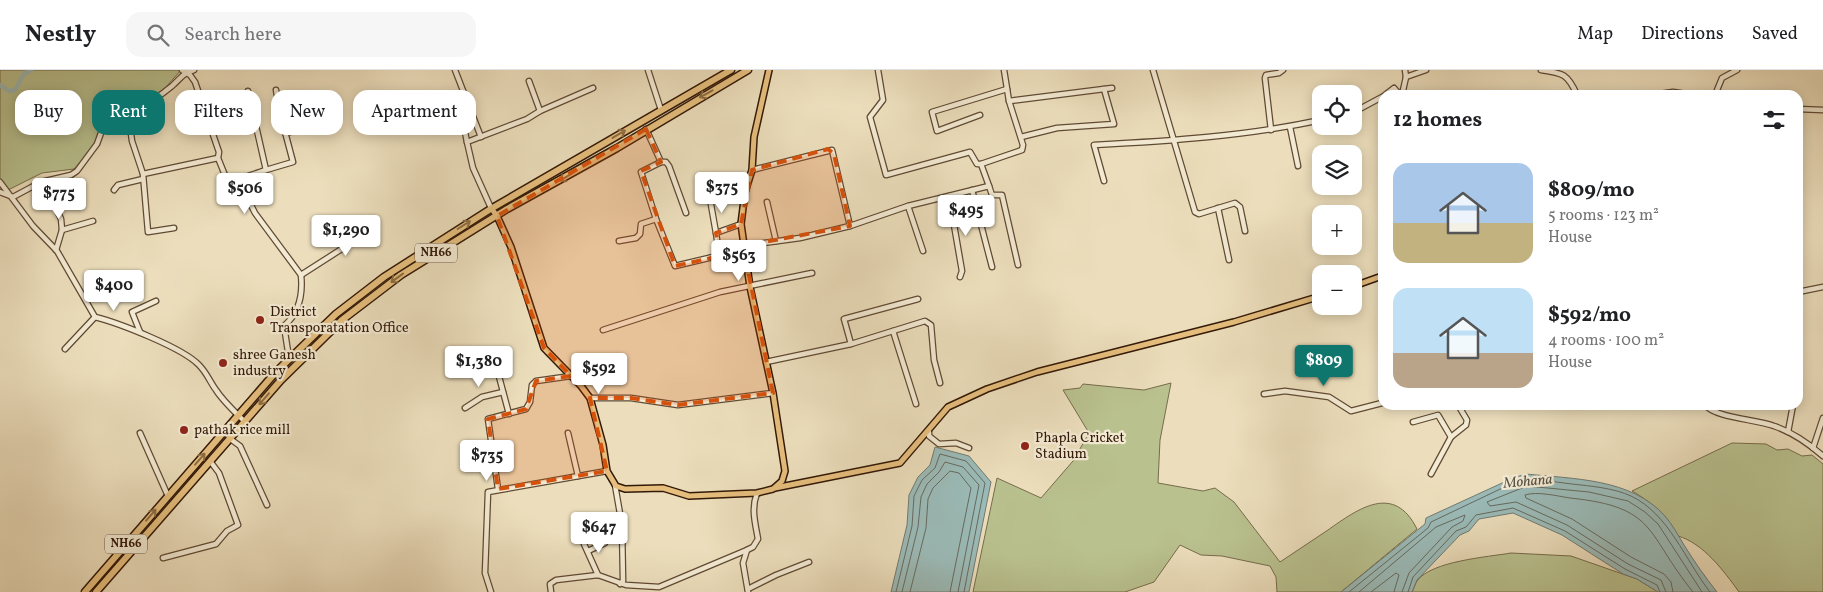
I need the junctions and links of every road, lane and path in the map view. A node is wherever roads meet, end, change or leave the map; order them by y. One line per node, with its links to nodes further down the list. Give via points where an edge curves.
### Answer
1 (194, 70): 15 (street)
2 (455, 70): 44 (street)
3 (648, 70): 30 (street)
4 (731, 70): 30 (highway, NH66)
5 (748, 70): 36 (highway, NH66, one-way to 36)
6 (769, 70): 52 (main road, via 754,137)
7 (878, 70): 49 (street, via 883,100 870,117 886,175 970,152 977,164)
8 (1004, 70): 19 (street)
9 (1153, 70): 45 (street)
10 (1283, 70): 37 (street, via 1264,78)
11 (1405, 70): 16 (street)
12 (1426, 70): 16 (street)
13 (1541, 70): 24 (street, via 1563,74)
14 (1737, 70): 25 (street, via 1722,78)
15 (183, 71): 22 (street); 47 (street, via 190,74 200,92 219,152)
16 (1406, 77): 23 (street)
17 (529, 81): 32 (street)
18 (593, 88): 32 (street)
19 (1007, 88): 27 (street); 33 (street, via 932,112 937,131)
20 (1112, 88): 21 (street)
21 (1104, 89): 27 (street); 43 (street, via 1114,124 1057,128)
22 (165, 90)
23 (1402, 90)
24 (1575, 90)
25 (1717, 90)
26 (1378, 99): 28 (street)
27 (1009, 102): 43 (street)
28 (1362, 108)
29 (1803, 109): 31 (street)
30 (661, 110): 67 (highway, NH66, one-way to 30)
31 (1823, 110)
32 (540, 111): 44 (street)
33 (980, 115)
34 (1312, 122): 35 (street)
35 (1290, 127): 37 (street); 50 (street)
36 (646, 129): 48 (street); 70 (highway, NH66, one-way to 70)
37 (1271, 130): 45 (street)
38 (100, 135): 62 (street, via 97,144 70,176 42,182)
39 (131, 135): 53 (street)
40 (258, 135): 51 (street)
41 (286, 135): 51 (street, via 293,162)
42 (466, 135): 46 (street)
43 (1021, 136): 49 (street, via 1022,150)
44 (481, 137): 46 (street)
45 (1173, 141): 54 (street, via 1094,145); 68 (street, via 1195,212 1199,214)
46 (467, 142): 67 (street, via 473,168)
47 (218, 158): 53 (street); 63 (street, via 233,195)
48 (661, 162): 69 (street, via 669,166); 71 (street, via 642,172)
49 (981, 164): 56 (street)
50 (1298, 166)
51 (266, 170): 63 (street, via 248,176)
52 (752, 170): 73 (main road); 74 (street, via 832,150)
53 (143, 176): 57 (street, via 118,185); 76 (street, via 148,232)
54 (1104, 181)
55 (0, 182): 62 (street)
56 (989, 186): 58 (street); 86 (street, via 992,195 1002,195)
57 (114, 190)
58 (972, 190): 61 (street); 87 (street)
59 (0, 192): 62 (street)
60 (50, 195): 77 (street, via 61,219)
61 (949, 196): 66 (street); 90 (street, via 962,271)
62 (12, 197): 83 (street)
63 (247, 197): 89 (street)
64 (710, 199): 79 (street)
65 (767, 202): 81 (street)
66 (908, 206): 74 (street); 84 (street)
67 (491, 208): 70 (main road); 105 (highway, NH66, one-way to 67, via 336,314 384,277)
68 (1218, 208): 78 (street, via 1235,204 1240,207); 85 (street)
69 (686, 213)
70 (497, 216): 108 (main road, via 511,247 544,348); 123 (highway, NH66, one-way to 123, via 401,275 342,320 290,370)
71 (656, 219): 79 (street, via 676,266 718,256); 80 (street, via 641,224 636,238)
72 (93, 221): 77 (street)
73 (741, 224): 79 (street); 82 (main road)
74 (850, 226): 81 (street)
75 (364, 227): 89 (street, via 364,231 351,243)
76 (174, 228)
77 (62, 230): 83 (street)
78 (1245, 231)
79 (716, 233)
80 (619, 241)
81 (776, 241): 82 (street)
82 (743, 246): 93 (main road)
83 (56, 250): 99 (street)
84 (923, 251)
85 (1229, 260)
86 (1018, 265)
87 (992, 267)
88 (812, 273): 93 (street)
89 (301, 275): 105 (street, via 294,318 284,326)
90 (960, 277)
91 (1378, 277): 92 (main road)
92 (1362, 283)
93 (750, 286): 100 (street, via 720,292); 106 (main road)
94 (1823, 287): 95 (street)
95 (1803, 291)
96 (918, 299): 103 (street, via 844,319)
97 (1312, 299): 125 (main road, via 1037,372 987,389 948,407)
98 (156, 301): 102 (street, via 132,312)
99 (95, 317): 102 (street); 104 (street)
100 (603, 330)
101 (893, 331): 103 (street); 109 (street, via 925,322 932,325 934,360); 114 (street)
102 (141, 333): 121 (street, via 198,363 216,391)
103 (851, 344): 106 (street)
104 (65, 350)
105 (289, 358): 121 (highway, NH66)
106 (766, 362): 111 (main road)
107 (497, 369): 110 (street)
108 (571, 376): 113 (main road); 120 (street, via 536,381 526,409)
109 (940, 384)
110 (503, 392): 116 (street, via 482,397); 120 (street)
111 (773, 393): 113 (street, via 678,405 631,398); 140 (main road, via 785,471 782,481)
112 (1264, 394): 115 (street, via 1285,391 1329,397 1351,412)
113 (590, 398): 135 (main road, via 603,445)
114 (916, 404)
115 (1378, 404)
116 (465, 408)
117 (1461, 410): 129 (street, via 1467,420 1466,425)
118 (1712, 410): 126 (street, via 1719,415 1753,420)
119 (1792, 410): 126 (street)
120 (509, 414): 139 (street, via 488,419)
121 (239, 416): 123 (street); 142 (highway, NH66, one-way to 121)
122 (1823, 418): 132 (street)
123 (244, 421): 130 (highway, NH66)
124 (1413, 422): 129 (street, via 1438,415)
125 (929, 432): 131 (street, via 929,436 940,444 956,443); 140 (main road, via 900,463 892,466)
126 (1788, 432): 132 (street)
127 (140, 433): 142 (street)
128 (568, 433): 137 (street)
129 (1451, 437): 136 (street)
130 (230, 438): 134 (highway, NH66); 143 (street, via 240,446)
131 (969, 448)
132 (1814, 448): 133 (street)
133 (1823, 456)
134 (210, 461): 148 (street, via 219,473 238,525 227,531 216,544); 155 (highway, NH66)
135 (606, 471): 137 (street); 138 (main road)
136 (1431, 474)
137 (578, 476): 139 (street)
138 (614, 483): 141 (main road, via 622,488 663,488 689,496); 151 (street, via 622,525 623,581)
139 (498, 489): 156 (street, via 488,492 486,508 485,573)
140 (772, 489): 141 (main road)
141 (757, 493): 146 (street, via 753,514 758,539)
142 (168, 496): 154 (highway, NH66, one-way to 142)
143 (267, 505)
144 (604, 530): 147 (street, via 605,543)
145 (584, 544): 147 (street)
146 (747, 550): 152 (street); 153 (street, via 743,563)
147 (588, 551): 150 (street)
148 (163, 558)
149 (809, 562): 153 (street)
150 (598, 575): 151 (street); 157 (street, via 556,580 550,584)
151 (620, 584): 152 (street)
152 (659, 587): 158 (street)
153 (748, 591)
154 (85, 592)
155 (96, 592)
156 (491, 592)
157 (551, 592)
158 (654, 592)

